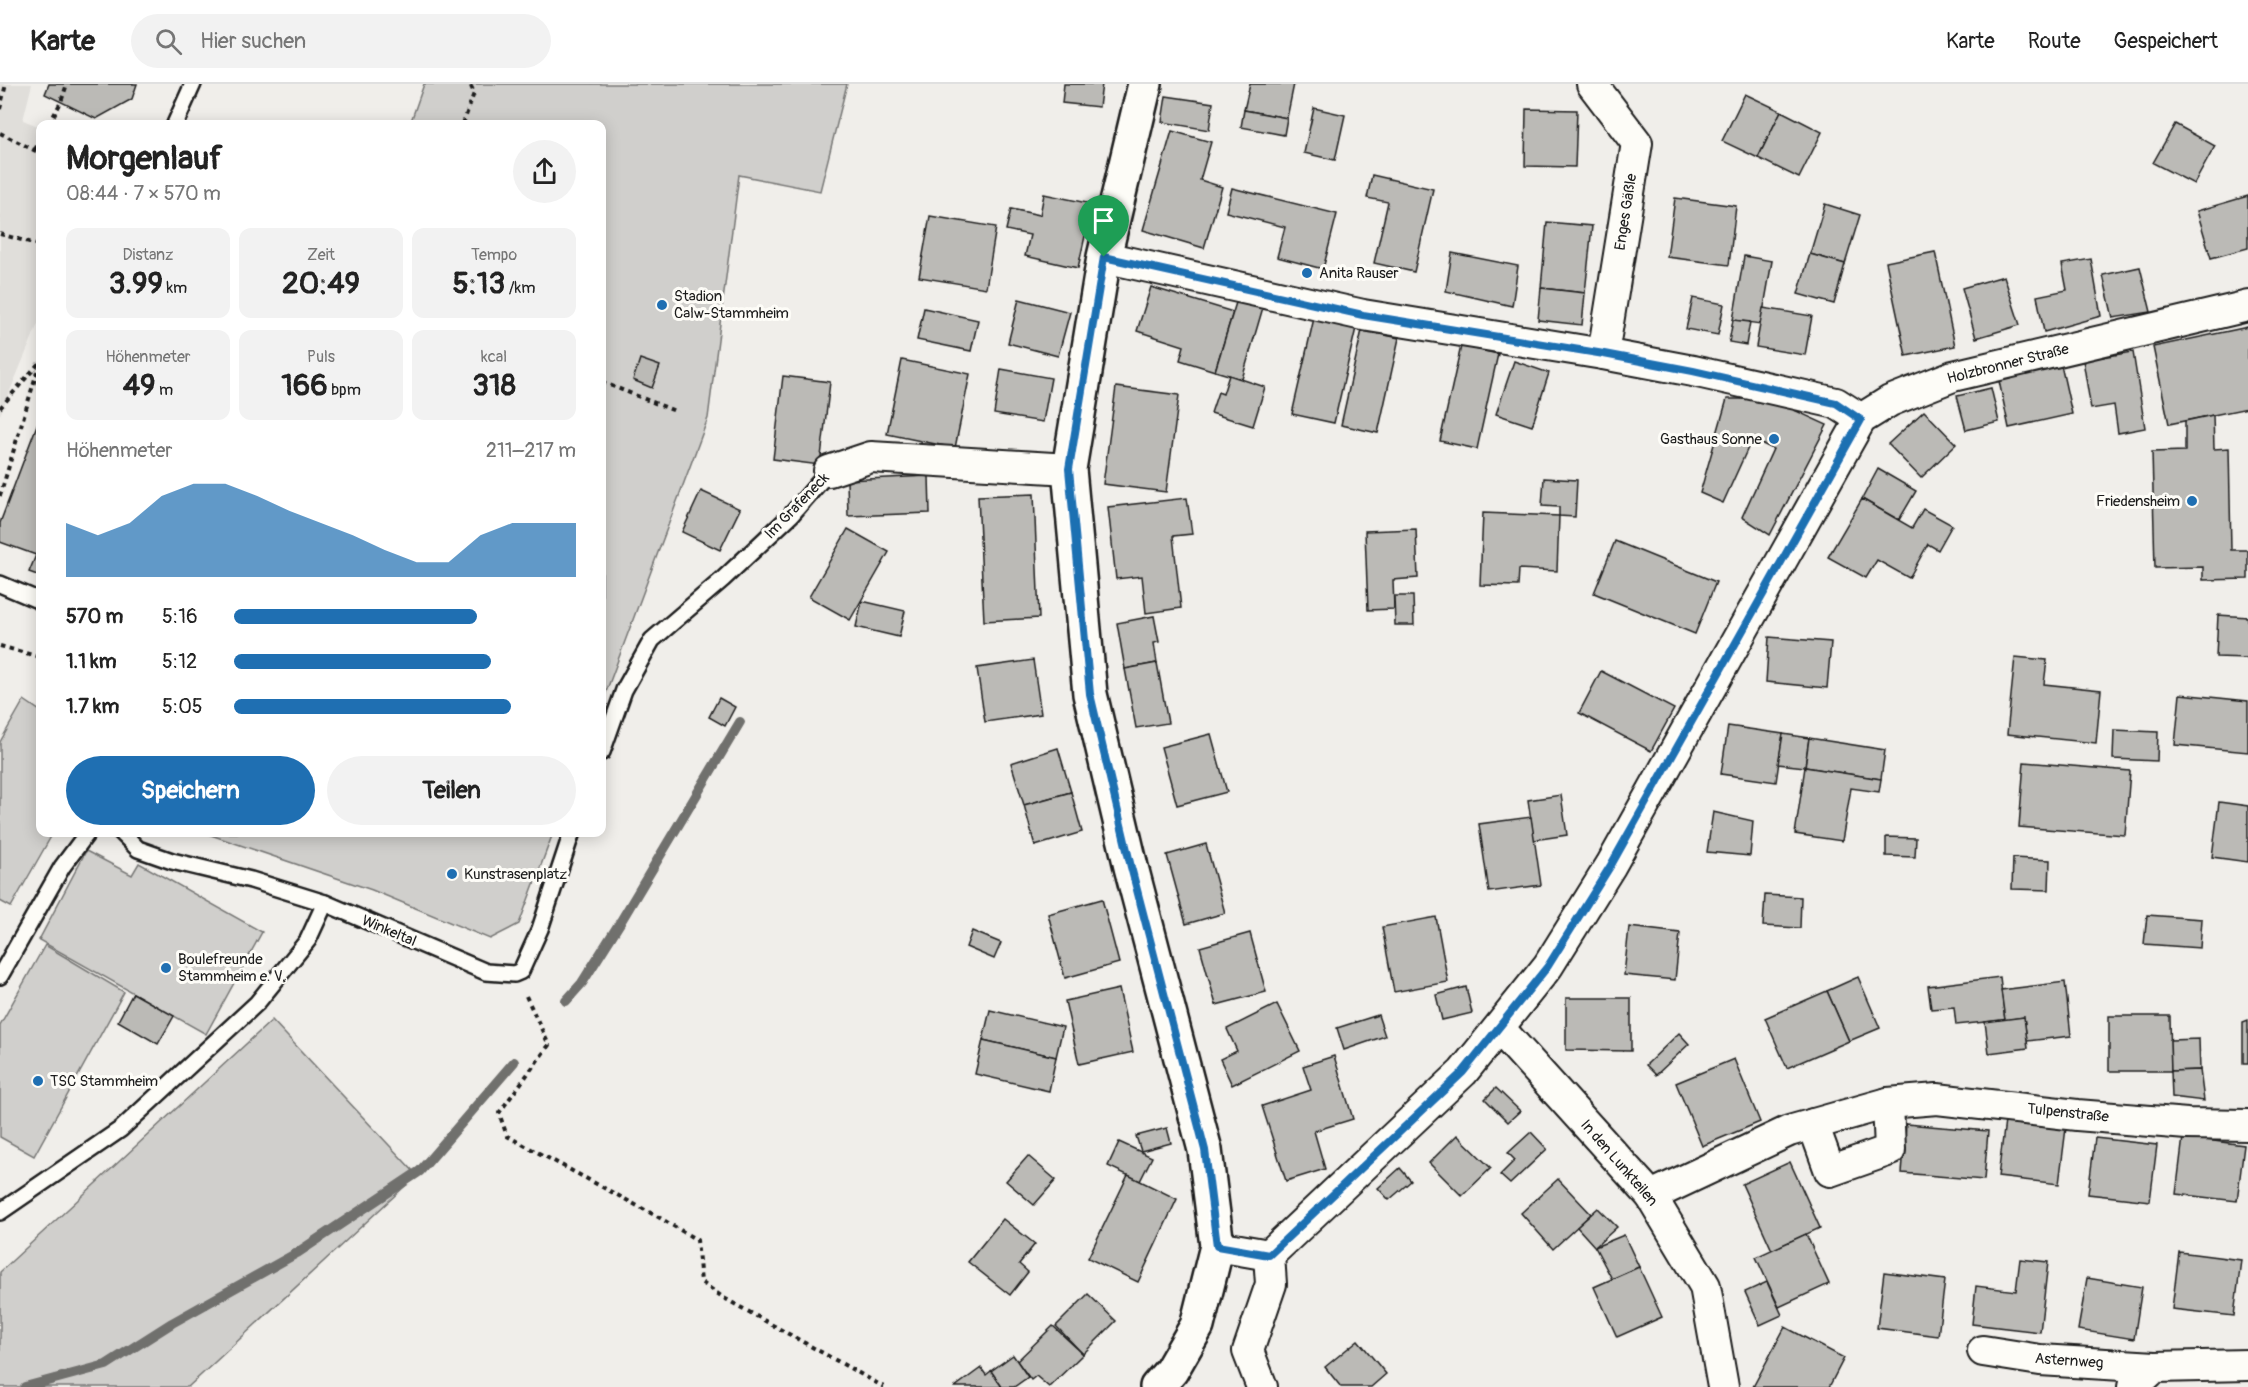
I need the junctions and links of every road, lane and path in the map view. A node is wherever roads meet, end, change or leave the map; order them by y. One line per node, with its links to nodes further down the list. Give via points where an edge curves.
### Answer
1 (6, 84): 7 (path)
2 (67, 84): 8 (path)
3 (193, 84): 9 (lane)
4 (470, 84): 10 (path, via 474,93)
5 (1145, 84): 15 (street)
6 (1592, 84): 17 (street, Enges Gäßle, via 1637,143)
7 (0, 109)
8 (51, 120)
9 (177, 120)
10 (464, 120)
11 (0, 134): 12 (path)
12 (35, 150)
13 (0, 234): 14 (path)
14 (36, 244)
15 (1104, 257): 17 (street, via 1363,315); 24 (street)
16 (2248, 306): 23 (street, Holzbronner Straße, via 1953,376 1890,401)
17 (1604, 354): 23 (street, via 1836,403)
18 (36, 367): 21 (path)
19 (36, 375): 26 (path)
20 (606, 384): 22 (path)
21 (0, 408)
22 (675, 411)
23 (1861, 420): 39 (street, Holzbronner Straße, via 1611,865 1548,966)
24 (1069, 469): 25 (street, Im Grafeneck, via 871,457); 45 (street, via 1090,694 1205,1150)
25 (829, 471): 31 (lane, Im Grafeneck, via 723,579 652,640 624,690)
26 (0, 496)
27 (0, 584): 28 (lane)
28 (36, 599)
29 (0, 646): 30 (path)
30 (36, 656)
31 (606, 741)
32 (84, 837): 36 (lane)
33 (126, 837): 35 (lane, Winkeltal, via 138,849 172,861)
34 (570, 837): 37 (lane, via 540,929 521,971)
35 (325, 903): 37 (lane, Winkeltal, via 486,972); 44 (lane, via 308,940 257,1003 121,1128)
36 (5, 961): 38 (lane)
37 (514, 974): 50 (path, via 549,1045 499,1113 507,1136 697,1240 701,1282)
38 (0, 976)
39 (1499, 1028): 43 (street, In den Lunkteilen); 46 (street, Holzbronner Straße, via 1463,1072)
40 (1888, 1103): 41 (street, Tulpenstraße); 41 (street, via 1890,1150 1830,1172); 42 (street, Tulpenstraße, via 1937,1099 2077,1115)
41 (1813, 1124): 43 (street, Tulpenstraße, via 1789,1131)
42 (2248, 1125)
43 (1651, 1196): 53 (street, In den Lunkteilen, via 1705,1286)
44 (0, 1212)
45 (1217, 1246): 46 (street); 51 (street, via 1197,1326)
46 (1269, 1255): 52 (street, via 1271,1284 1248,1351)
47 (1983, 1351): 49 (street, Asternweg, via 2040,1360)
48 (2248, 1365): 49 (street, Asternweg)
49 (2155, 1366): 54 (street)
50 (884, 1387)
51 (1157, 1387)
52 (1262, 1387)
53 (1723, 1387)
54 (2133, 1387)

